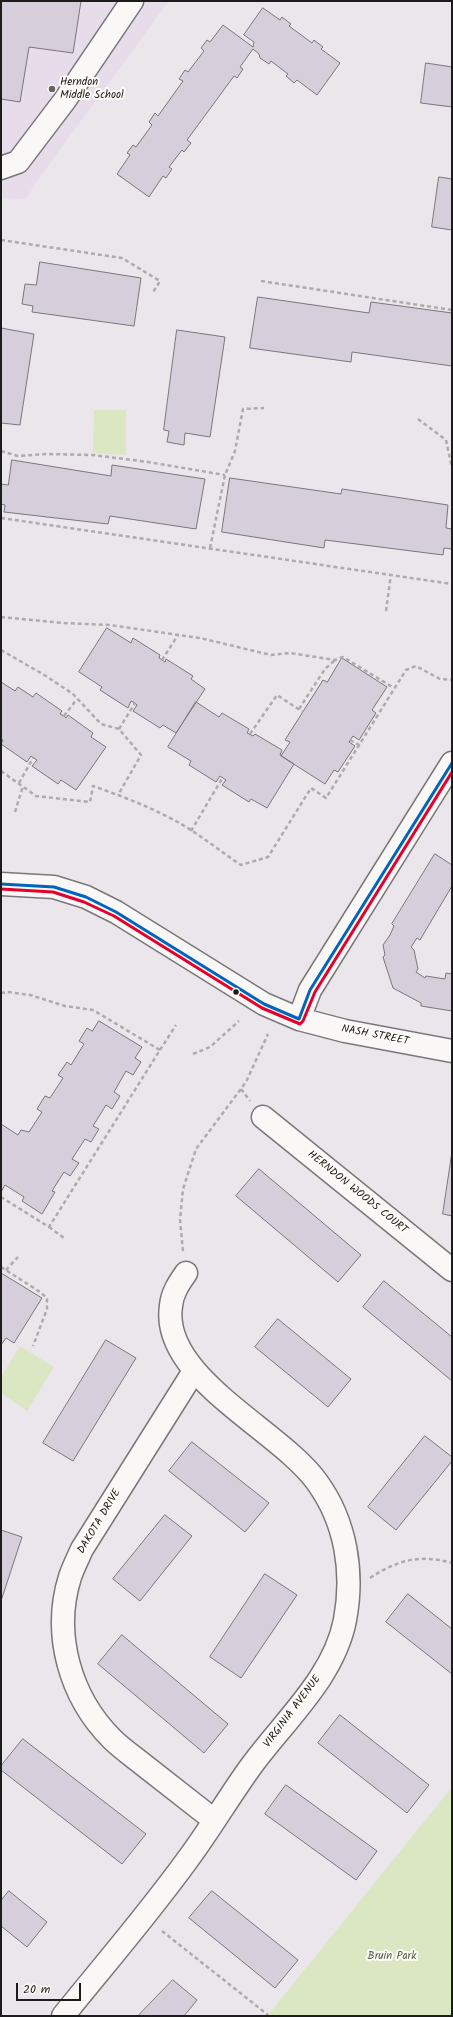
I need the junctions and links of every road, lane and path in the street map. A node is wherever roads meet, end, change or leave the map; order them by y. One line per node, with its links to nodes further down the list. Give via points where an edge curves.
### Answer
1 (132, 1): 2 (street, via 65,100 18,162)
2 (1, 168)
3 (1, 240): 5 (path, via 122,258 160,281)
4 (261, 282): 6 (path)
5 (152, 294)
6 (452, 310)
7 (264, 408): 11 (path, via 243,409 235,451)
8 (418, 419): 10 (path, via 446,440)
9 (1, 451): 11 (path, via 18,456 92,455)
10 (452, 468)
11 (224, 475): 13 (path)
12 (1, 518): 13 (path)
13 (210, 548): 14 (path)
14 (391, 574): 15 (path); 16 (path)
15 (452, 584)
16 (386, 611)
17 (2, 617): 18 (path); 19 (path, via 63,623 110,624)
18 (1, 622)
19 (178, 635): 21 (path); 22 (path, via 271,655 290,653)
20 (1, 650): 25 (path, via 46,676)
21 (162, 660)
22 (335, 660): 24 (path, via 343,657); 27 (path, via 325,669)
23 (452, 680): 24 (path, via 440,679 416,666 411,666)
24 (394, 688): 33 (path)
25 (77, 699): 29 (path); 30 (path, via 101,724)
26 (134, 703): 30 (path)
27 (298, 709): 28 (path); 31 (path, via 277,695)
28 (303, 712)
29 (64, 716)
30 (119, 729): 40 (path, via 141,755)
31 (250, 734)
32 (350, 740): 33 (path)
33 (359, 745): 42 (path, via 326,798 311,788 268,857 241,865)
34 (33, 758): 38 (path)
35 (452, 763): 45 (street, via 310,990)
36 (1, 771): 38 (path)
37 (223, 777): 42 (path)
38 (19, 783): 39 (path)
39 (23, 786): 40 (path, via 36,796 90,802 93,786); 41 (path)
40 (118, 795): 42 (path, via 151,809)
41 (15, 812)
42 (191, 831)
43 (1, 884): 45 (street, NASH STREET, via 54,888 86,897 116,912 264,1004)
44 (1, 994): 49 (path, via 8,992 30,995 65,1006 93,1010)
45 (299, 1019): 50 (street, NASH STREET, via 346,1031)
46 (239, 1021): 51 (path, via 210,1047)
47 (176, 1024): 49 (path)
48 (268, 1034): 60 (path, via 246,1082 196,1149 185,1179 180,1220)
49 (160, 1050): 54 (path)
50 (452, 1051)
51 (193, 1054)
52 (263, 1117): 59 (street, HERNDON WOODS COURT)
53 (1, 1197): 54 (path)
54 (50, 1227): 55 (path)
55 (64, 1238)
56 (18, 1257): 58 (path)
57 (1, 1266): 58 (path)
58 (6, 1270): 61 (path, via 47,1298 47,1309)
59 (452, 1270)
60 (186, 1273): 62 (street, VIRGINIA AVENUE, via 176,1288 171,1305 170,1323 176,1342)
61 (33, 1346)
62 (194, 1371): 64 (street, VIRGINIA AVENUE, via 297,1459 316,1481 331,1506 342,1534 348,1561); 65 (street, DAKOTA DRIVE, via 82,1549 70,1577 64,1609 64,1639 68,1665 79,1694 94,1719 112,1740)
63 (452, 1563): 64 (path, via 440,1559 414,1558 394,1564)
64 (349, 1591): 65 (street, VIRGINIA AVENUE, via 344,1623 336,1648 318,1681 252,1765)
65 (214, 1820): 67 (street, VIRGINIA AVENUE, via 190,1857)
66 (162, 1931): 68 (path)
67 (64, 2016)
68 (268, 2016)

